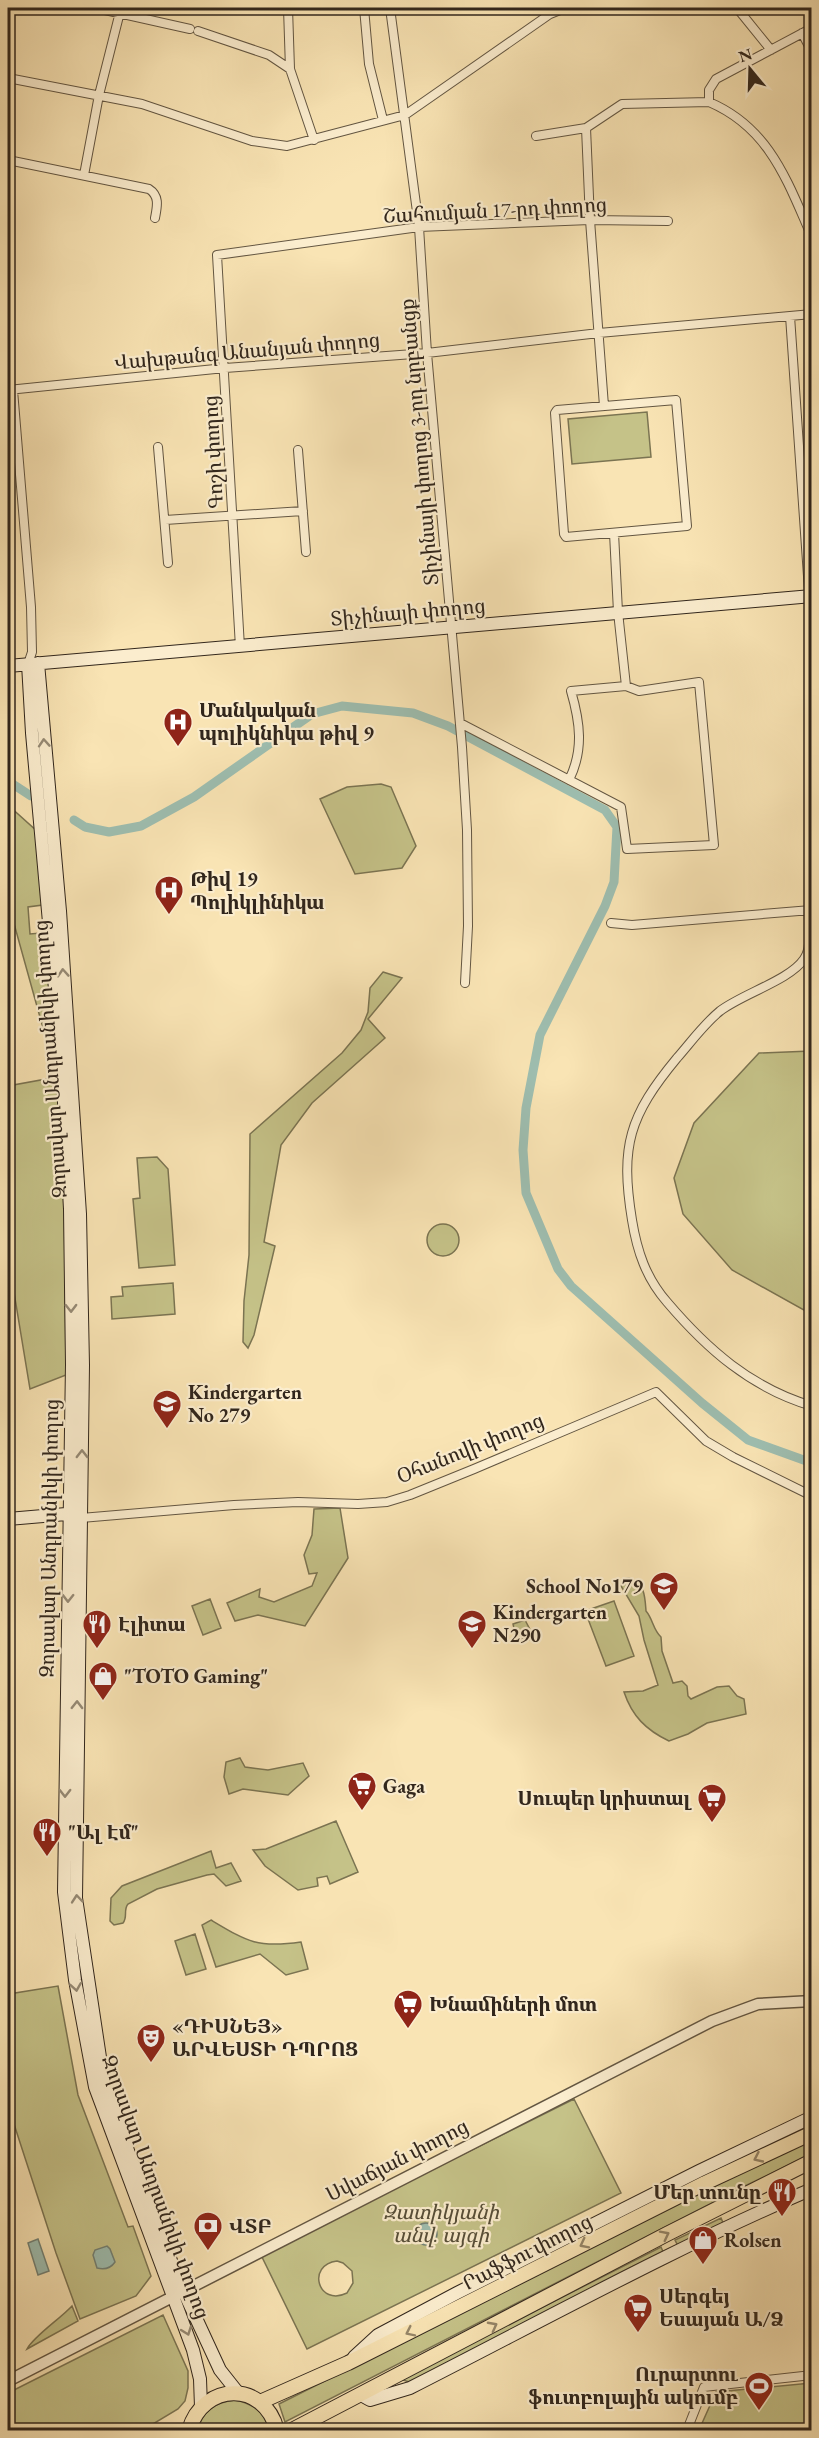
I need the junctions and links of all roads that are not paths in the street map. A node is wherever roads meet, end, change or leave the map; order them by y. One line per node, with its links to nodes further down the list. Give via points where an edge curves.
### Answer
1 (96, 8): 7 (street)
2 (288, 8): 12 (street)
3 (364, 8): 17 (street, via 369,64)
4 (390, 8): 16 (street, Տիչինայի փողոց 3-րդ նրբանցք)
5 (565, 8): 16 (street, via 550,14)
6 (737, 8): 10 (street)
7 (120, 10): 12 (street, via 269,55); 14 (street)
8 (812, 28): 9 (street)
9 (802, 33): 10 (street); 11 (street)
10 (771, 50): 15 (street, via 716,79 709,90)
11 (812, 52)
12 (290, 69): 20 (street)
13 (8, 78): 14 (street)
14 (99, 95): 20 (street, via 142,104 252,141 287,146); 22 (street)
15 (709, 102): 18 (street, via 622,104); 27 (street, via 754,132 779,162)
16 (405, 115): 17 (street); 26 (street, Տիչինայի փողոց 3-րդ նրբանցք)
17 (383, 120): 20 (street)
18 (586, 128): 19 (street); 24 (street)
19 (536, 136)
20 (314, 140)
21 (8, 160): 22 (street)
22 (84, 175): 23 (street, via 150,189 158,205)
23 (155, 218)
24 (590, 220): 25 (street, Շահումյան 17-րդ փողոց); 26 (street, Շահումյան 17-րդ փողոց); 31 (street)
25 (668, 221)
26 (419, 227): 28 (street, Շահումյան 17-րդ փողոց); 32 (street, Տիչինայի փողոց 3-րդ նրբանցք)
27 (812, 237)
28 (217, 255): 33 (street, Գոշի փողոց)
29 (812, 314): 30 (street, Վախթանգ Անանյան փողոց)
30 (790, 316): 31 (street, Վախթանգ Անանյան փողոց); 44 (street)
31 (599, 333): 32 (street, Վախթանգ Անանյան փողոց); 35 (street)
32 (427, 353): 33 (street, Վախթանգ Անանյան փողոց); 46 (street, Տիչինայի փողոց 3-րդ նրբանցք)
33 (225, 368): 34 (street, Վախթանգ Անանյան փողոց); 39 (street, Գոշի փողոց)
34 (10, 390): 49 (street, via 31,607)
35 (604, 406): 41 (street, via 555,412 564,534 569,537); 41 (street, via 676,400 688,523 684,527)
36 (158, 447): 40 (street)
37 (298, 450): 38 (street)
38 (303, 511): 39 (street); 42 (street)
39 (233, 516): 40 (street); 48 (street, Գոշի փողոց)
40 (165, 520): 43 (street)
41 (614, 533): 45 (street)
42 (306, 552)
43 (168, 563)
44 (810, 596): 45 (main road, Տիչինայի փողոց); 47 (street)
45 (618, 612): 46 (main road, Տիչինայի փողոց); 51 (street)
46 (451, 628): 48 (main road, Տիչինայի փողոց); 52 (street, Տիչինայի փողոց 3-րդ նրբանցք)
47 (812, 634)
48 (240, 647): 49 (main road, Տիչինայի փողոց)
49 (32, 659): 50 (main road, Տիչինայի փողոց); 59 (main road, Զորավար Անդրանիկի փողոց, via 32,733 67,1067 76,1281)
50 (8, 666)
51 (626, 686): 53 (street, via 571,691 579,733 577,763); 53 (street, via 639,691 699,682 714,845 627,849 621,807)
52 (460, 723): 53 (street); 56 (street, Տիչինայի փողոց 3-րդ նրբանցք, via 467,830)
53 (569, 780)
54 (810, 910): 55 (street, via 632,925); 57 (street, via 809,946 795,970 719,1012 657,1083 640,1110 631,1136 626,1174 638,1250 660,1294 709,1347 739,1372 771,1392)
55 (611, 923)
56 (465, 983)
57 (812, 1406)
58 (812, 1496): 59 (street, Օհանովի փողոց, via 706,1441 656,1392 387,1502 298,1502)
59 (76, 1515): 60 (main road, Օհանովի փողոց); 61 (main road, Օհանովի փողոց); 67 (main road, Զորավար Անդրանիկի փողոց, via 76,1898 104,2084)
60 (8, 1519)
61 (8, 1523)
62 (812, 2001): 67 (street, Սվաճյան փողոց, via 758,2004 712,2021)
63 (812, 2117): 68 (main road, via 618,2211 378,2335)
64 (812, 2133): 68 (main road, Րաֆֆու փողոց, one-way to 68)
65 (812, 2161): 72 (main road, one-way to 65)
66 (812, 2189): 72 (main road, via 410,2388 370,2400)
67 (178, 2293): 70 (street, Սվաճյան փողոց); 71 (main road, Զորավար Անդրանիկի փողոց, via 220,2370); 74 (main road, Զորավար Անդրանիկի փողոց, one-way to 74, via 200,2379)
68 (348, 2363): 73 (main road, Րաֆֆու փողոց)
69 (812, 2375): 78 (street, via 705,2387)
70 (8, 2381)
71 (239, 2394): 73 (main road); 74 (main road, via 212,2398)
72 (361, 2395): 77 (main road)
73 (260, 2402): 76 (main road)
74 (201, 2407): 75 (main road)
75 (189, 2430)
76 (277, 2430)
77 (292, 2430)
78 (687, 2430)

